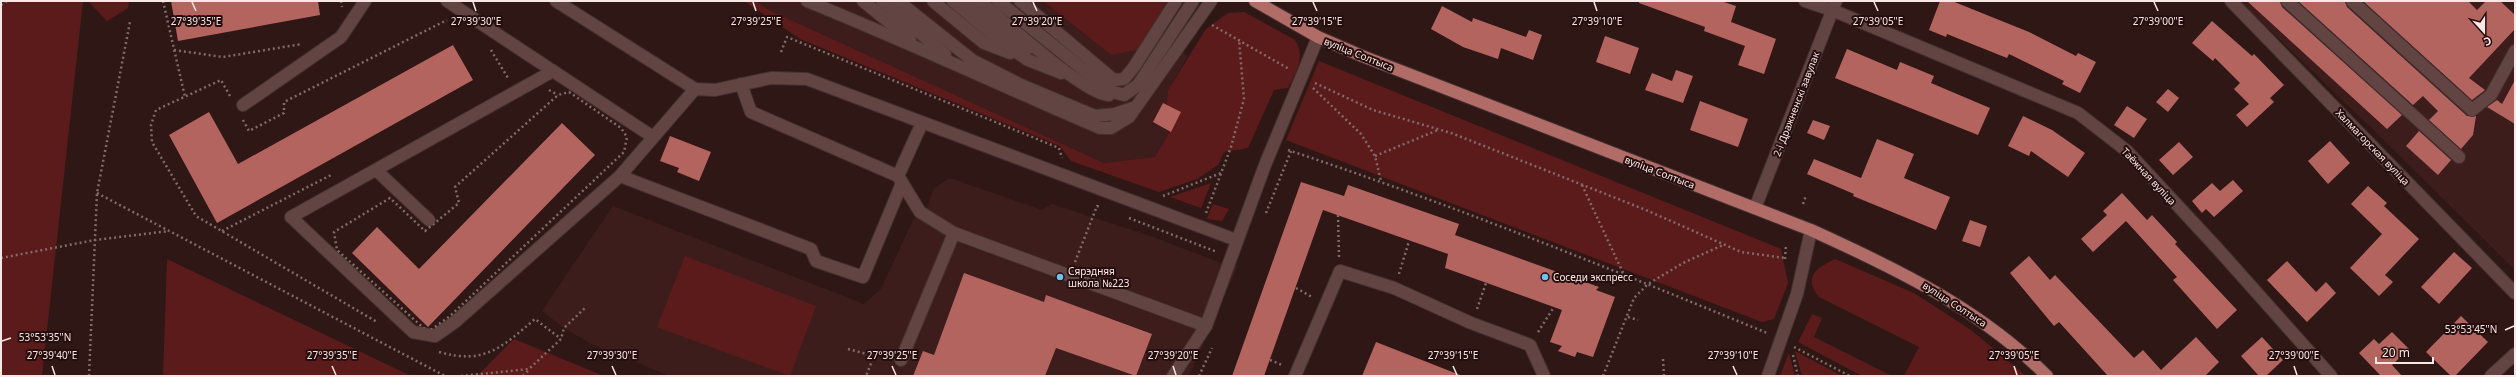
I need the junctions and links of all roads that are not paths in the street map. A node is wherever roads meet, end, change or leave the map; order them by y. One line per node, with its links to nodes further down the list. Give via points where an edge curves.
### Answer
1 (366, 1): 34 (street, via 341,37)
2 (447, 1): 29 (street)
3 (556, 1): 32 (street)
4 (807, 1): 24 (street)
5 (863, 1): 24 (street)
6 (882, 1): 28 (street)
7 (898, 1): 35 (street, via 972,60 1021,85 1095,116 1115,114)
8 (933, 1): 26 (street, via 984,43)
9 (952, 1): 26 (street, via 1000,41)
10 (966, 1): 27 (street, via 1011,38)
11 (980, 1): 27 (street)
12 (998, 1): 33 (street, via 1110,91)
13 (1020, 1): 14 (street, via 1114,80 1124,79 1134,67)
14 (1176, 1)
15 (1193, 1): 33 (street, via 1138,85)
16 (1211, 1): 35 (street)
17 (1255, 1): 23 (main road, вуліца Солтыса)
18 (1805, 1): 22 (street, Таёжная вуліца)
19 (2231, 1): 47 (street, Халмагорская вуліца)
20 (2287, 1): 38 (street)
21 (2352, 1): 25 (street, via 2472,110 2491,95)
22 (1834, 6): 42 (street, 2-і Дражненскі завулак); 56 (street, Таёжная вуліца, via 2078,113 2127,151)
23 (1318, 37): 42 (main road, вуліца Солтыса, via 1513,116); 46 (street)
24 (921, 48): 28 (street)
25 (2515, 51)
26 (1028, 60): 30 (street)
27 (1053, 62): 30 (street)
28 (961, 68): 35 (street, via 1100,128 1111,128 1121,124)
29 (553, 71): 37 (street); 39 (street)
30 (1079, 81): 33 (street, via 1104,96)
31 (741, 84): 32 (street, via 715,90); 36 (street, via 771,78 807,79); 41 (street, via 751,112)
32 (695, 90): 37 (street)
33 (1124, 95)
34 (243, 105)
35 (1136, 107)
36 (922, 122): 41 (street); 46 (street)
37 (654, 137): 40 (street)
38 (2459, 157)
39 (376, 170): 40 (street, via 291,217 412,332 435,336 455,322); 43 (street)
40 (620, 176): 41 (street, via 811,249 816,261 863,277)
41 (900, 180): 45 (street, via 920,212)
42 (1755, 208): 44 (main road, вуліца Солтыса)
43 (429, 220)
44 (1811, 230): 54 (street, via 1797,294); 55 (main road, вуліца Солтыса, via 1874,258 1955,302 1994,329)
45 (954, 233): 48 (street); 50 (street)
46 (1236, 240): 48 (street, via 1232,258)
47 (2515, 293)
48 (1206, 326): 51 (street)
49 (2515, 354): 57 (street)
50 (901, 360)
51 (1173, 376)
52 (1295, 376): 53 (street, via 1340,271 1394,288 1471,323 1530,345)
53 (1544, 376)
54 (1768, 376)
55 (2046, 376)
56 (2330, 376)
57 (2491, 376)

